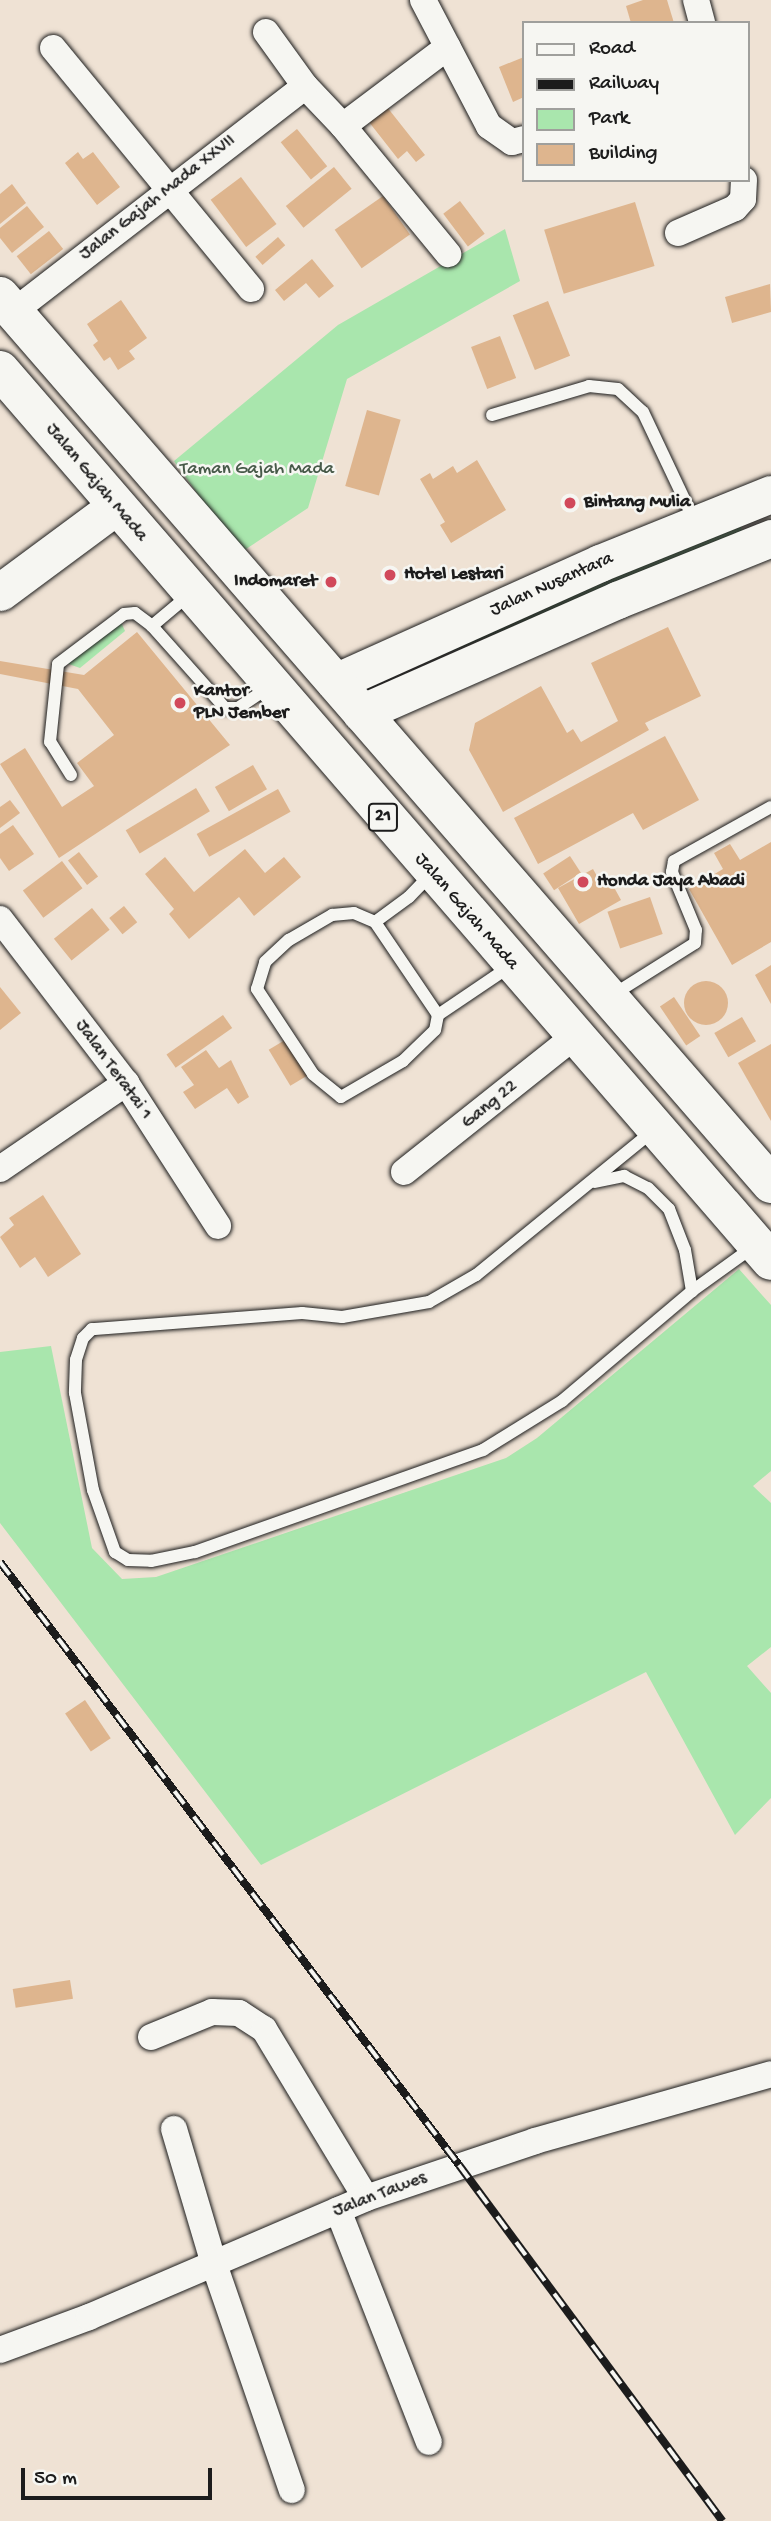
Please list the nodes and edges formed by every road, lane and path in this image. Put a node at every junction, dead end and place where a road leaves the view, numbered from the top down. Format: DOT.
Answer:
graph roads {
  1 [pos="423,0"];
  2 [pos="696,0"];
  3 [pos="701,21"];
  4 [pos="266,32"];
  5 [pos="448,47"];
  6 [pos="53,48"];
  7 [pos="305,86"];
  8 [pos="343,126"];
  9 [pos="522,140"];
  10 [pos="744,182"];
  11 [pos="168,188"];
  12 [pos="678,233"];
  13 [pos="448,254"];
  14 [pos="251,289"];
  15 [pos="7,304"];
  16 [pos="0,370"];
  17 [pos="492,415"];
  18 [pos="115,507"];
  19 [pos="696,524"];
  20 [pos="764,524"];
  21 [pos="0,592"];
  22 [pos="191,594"];
  23 [pos="152,626"];
  24 [pos="335,682"];
  25 [pos="271,686"];
  26 [pos="361,713"];
  27 [pos="71,775"];
  28 [pos="771,807"];
  29 [pos="432,873"];
  30 [pos="0,919"];
  31 [pos="375,922"];
  32 [pos="513,965"];
  33 [pos="608,998"];
  34 [pos="438,1015"];
  35 [pos="575,1037"];
  36 [pos="126,1083"];
  37 [pos="654,1130"];
  38 [pos="0,1169"];
  39 [pos="404,1172"];
  40 [pos="596,1182"];
  41 [pos="771,1184"];
  42 [pos="218,1226"];
  43 [pos="764,1253"];
  44 [pos="692,1291"];
  45 [pos="151,2037"];
  46 [pos="771,2074"];
  47 [pos="174,2129"];
  48 [pos="366,2198"];
  49 [pos="338,2210"];
  50 [pos="214,2264"];
  51 [pos="0,2350"];
  52 [pos="429,2442"];
  53 [pos="292,2490"];
  1 -- 5 [label="street"];
  2 -- 3 [label="street"];
  4 -- 7 [label="street"];
  5 -- 8 [label="street"];
  5 -- 9 [label="street"];
  6 -- 11 [label="street"];
  7 -- 8 [label="street"];
  7 -- 11 [label="street, Jalan Gajah Mada XXVII"];
  8 -- 13 [label="street"];
  10 -- 12 [label="street"];
  11 -- 14 [label="street"];
  11 -- 15 [label="street, Jalan Gajah Mada XXVII"];
  15 -- 24 [label="highway"];
  16 -- 18 [label="highway, Jalan Gajah Mada / 21"];
  17 -- 19 [label="lane"];
  18 -- 21 [label="street"];
  18 -- 22 [label="highway, Jalan Gajah Mada / 21"];
  19 -- 20 [label="street, Jalan Nusantara"];
  19 -- 24 [label="street, Jalan Nusantara"];
  20 -- 26 [label="street, Jalan Nusantara"];
  22 -- 23 [label="lane"];
  22 -- 25 [label="highway, Jalan Gajah Mada / 21"];
  23 -- 25 [label="lane"];
  23 -- 27 [label="lane"];
  24 -- 26 [label="highway"];
  25 -- 29 [label="highway, Jalan Gajah Mada / 21"];
  26 -- 33 [label="highway"];
  28 -- 33 [label="lane"];
  29 -- 31 [label="lane"];
  29 -- 32 [label="highway, Jalan Gajah Mada / 21"];
  30 -- 36 [label="street, Jalan Teratai 1"];
  31 -- 34 [label="lane"];
  31 -- 34 [label="lane"];
  32 -- 34 [label="lane"];
  32 -- 35 [label="highway, Jalan Gajah Mada / 21"];
  33 -- 41 [label="highway"];
  35 -- 37 [label="highway, Jalan Gajah Mada / 21"];
  35 -- 39 [label="street, Gang 22"];
  36 -- 38 [label="street"];
  36 -- 42 [label="street, Jalan Teratai 1"];
  37 -- 40 [label="lane"];
  37 -- 43 [label="highway, Jalan Gajah Mada / 21"];
  40 -- 44 [label="lane"];
  40 -- 44 [label="lane"];
  43 -- 44 [label="lane"];
  45 -- 48 [label="street"];
  46 -- 48 [label="street, Jalan Tawes"];
  47 -- 50 [label="street"];
  48 -- 49 [label="street, Jalan Tawes"];
  49 -- 50 [label="street, Jalan Tawes"];
  49 -- 52 [label="street"];
  50 -- 51 [label="street, Jalan Tawes"];
  50 -- 53 [label="street"];
}
